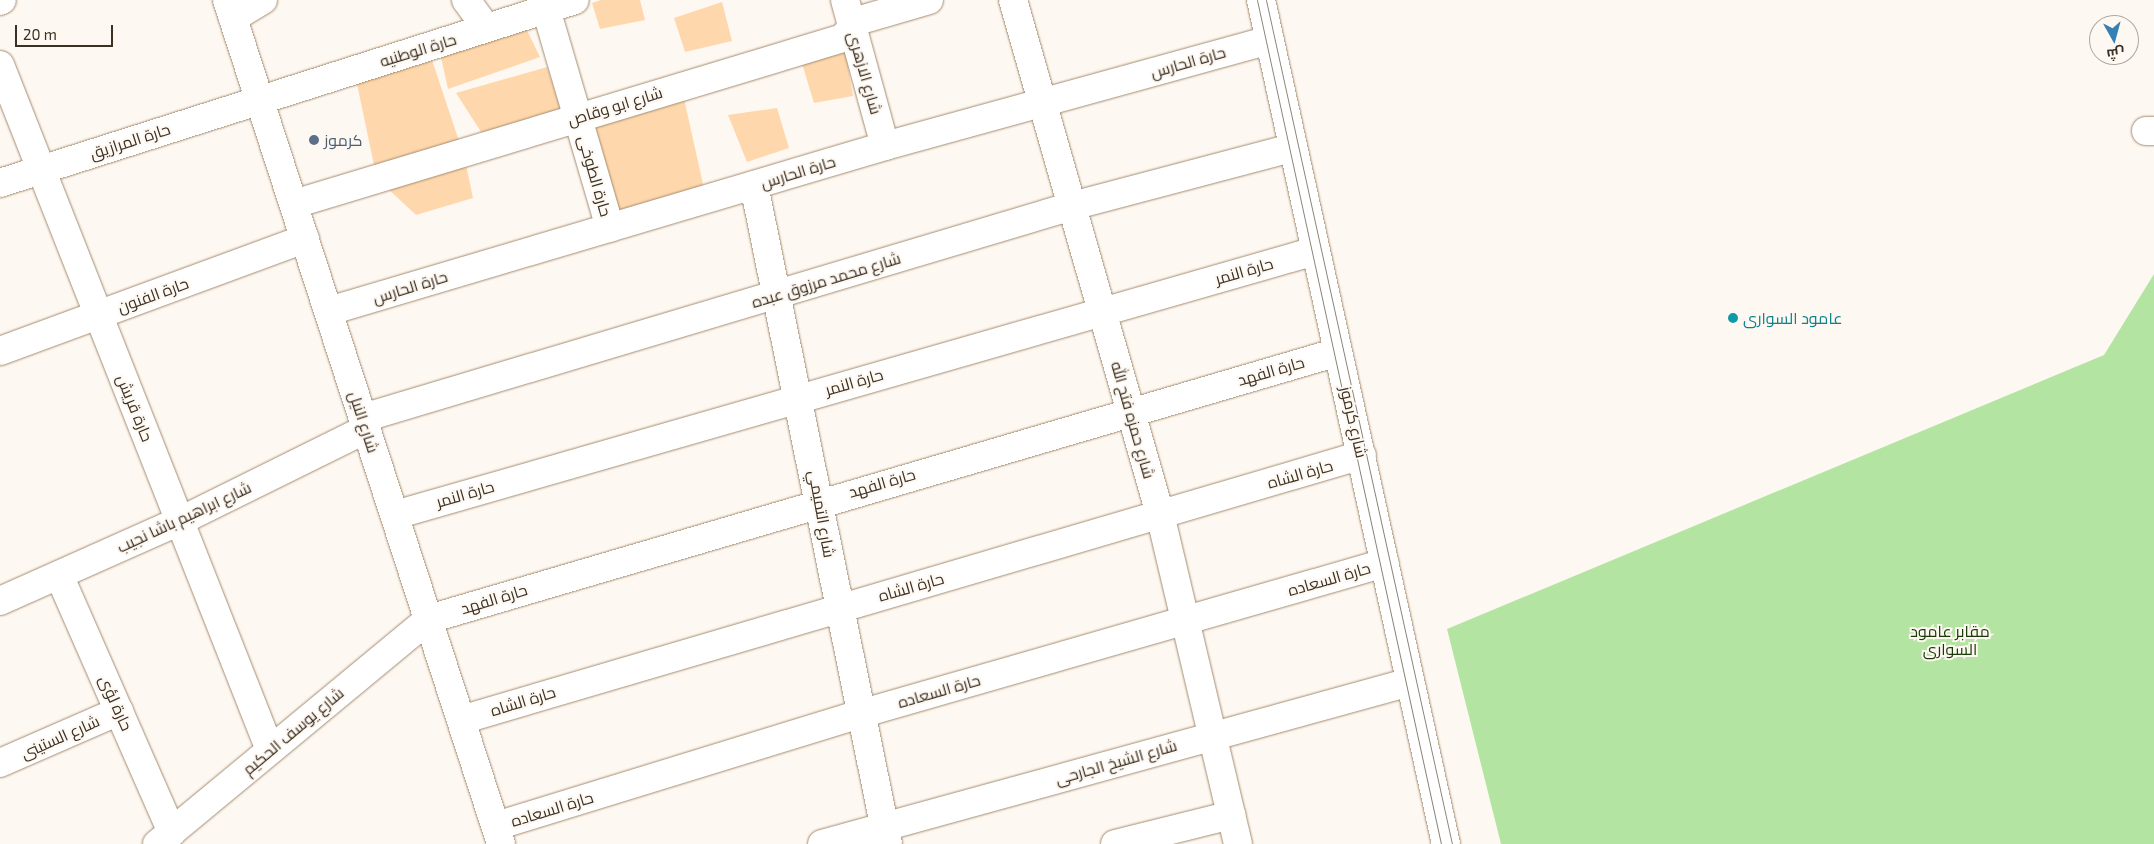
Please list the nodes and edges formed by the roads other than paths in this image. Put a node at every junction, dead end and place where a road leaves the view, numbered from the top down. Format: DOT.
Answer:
graph roads {
  1 [pos="263,0"];
  2 [pos="466,0"];
  3 [pos="575,0"];
  4 [pos="845,0"];
  5 [pos="929,0"];
  6 [pos="1013,0"];
  7 [pos="1261,0"];
  8 [pos="230,9"];
  9 [pos="546,9"];
  10 [pos="486,28"];
  11 [pos="852,28"];
  12 [pos="1269,40"];
  13 [pos="0,65"];
  14 [pos="260,99"];
  15 [pos="1042,103"];
  16 [pos="578,116"];
  17 [pos="885,146"];
  18 [pos="1292,148"];
  19 [pos="42,170"];
  20 [pos="0,183"];
  21 [pos="754,185"];
  22 [pos="294,204"];
  23 [pos="1072,206"];
  24 [pos="610,228"];
  25 [pos="305,239"];
  26 [pos="1315,251"];
  27 [pos="777,294"];
  28 [pos="1101,311"];
  29 [pos="329,312"];
  30 [pos="98,315"];
  31 [pos="0,351"];
  32 [pos="1338,352"];
  33 [pos="799,398"];
  34 [pos="1130,410"];
  35 [pos="365,423"];
  36 [pos="1362,455"];
  37 [pos="821,501"];
  38 [pos="1160,514"];
  39 [pos="394,515"];
  40 [pos="180,521"];
  41 [pos="1385,563"];
  42 [pos="59,575"];
  43 [pos="1,598"];
  44 [pos="838,608"];
  45 [pos="428,619"];
  46 [pos="1184,622"];
  47 [pos="1410,682"];
  48 [pos="119,711"];
  49 [pos="860,714"];
  50 [pos="461,720"];
  51 [pos="1212,736"];
  52 [pos="270,750"];
  53 [pos="0,763"];
  54 [pos="1231,815"];
  55 [pos="176,835"];
  56 [pos="498,835"];
  57 [pos="886,835"];
  58 [pos="822,844"];
  59 [pos="1115,844"];
  60 [pos="1238,844"];
  61 [pos="1446,844"];
  1 -- 8 [label="street"];
  2 -- 10 [label="street"];
  3 -- 9 [label="street, حارة الوطنيه"];
  4 -- 11 [label="street, شارع الازهرى"];
  5 -- 11 [label="street, شارع ابو وقاص"];
  6 -- 15 [label="street, شارع حمزه فتح الله"];
  7 -- 12 [label="street, شارع كرموز"];
  8 -- 14 [label="street, شارع النيل"];
  9 -- 10 [label="street, حارة الوطنيه"];
  9 -- 16 [label="street, حارة الطوخى"];
  10 -- 14 [label="street, حارة الوطنيه"];
  11 -- 16 [label="street, شارع ابو وقاص"];
  11 -- 17 [label="street, شارع الازهرى"];
  12 -- 15 [label="street, حارة الحارس"];
  12 -- 18 [label="street, شارع كرموز"];
  13 -- 19 [label="street, حارة قريش"];
  14 -- 19 [label="street, حارة المرازيق"];
  14 -- 22 [label="street, شارع النيل"];
  15 -- 17 [label="street, حارة الحارس"];
  15 -- 23 [label="street, شارع حمزه فتح الله"];
  16 -- 22 [label="street, شارع ابو وقاص"];
  16 -- 24 [label="street, حارة الطوخى"];
  17 -- 21 [label="street, حارة الحارس"];
  18 -- 23 [label="street, شارع محمد مرزوق عبده"];
  18 -- 26 [label="street, شارع كرموز"];
  19 -- 20 [label="street, حارة المرازيق"];
  19 -- 30 [label="street, حارة قريش"];
  21 -- 24 [label="street, حارة الحارس"];
  21 -- 27 [label="street, شارع التميمي"];
  22 -- 25 [label="street, شارع النيل"];
  23 -- 27 [label="street, شارع محمد مرزوق عبده"];
  23 -- 28 [label="street, شارع حمزه فتح الله"];
  24 -- 29 [label="street, حارة الحارس"];
  25 -- 29 [label="street, شارع النيل"];
  25 -- 30 [label="street, حارة الفنون"];
  26 -- 28 [label="street, حارة النمر"];
  26 -- 32 [label="street, شارع كرموز"];
  27 -- 33 [label="street, شارع التميمي"];
  27 -- 35 [label="street, شارع محمد مرزوق عبده"];
  28 -- 33 [label="street, حارة النمر"];
  28 -- 34 [label="street, شارع حمزه فتح الله"];
  29 -- 35 [label="street, شارع النيل"];
  30 -- 31 [label="street, حارة الفنون"];
  30 -- 40 [label="street, حارة قريش"];
  32 -- 34 [label="street, حارة الفهد"];
  32 -- 36 [label="street, شارع كرموز"];
  33 -- 37 [label="street, شارع التميمي"];
  33 -- 39 [label="street, حارة النمر"];
  34 -- 37 [label="street, حارة الفهد"];
  34 -- 38 [label="street, شارع حمزه فتح الله"];
  35 -- 39 [label="street, شارع النيل"];
  35 -- 40 [label="street, شارع ابراهيم باشا نجيب"];
  36 -- 38 [label="street, حارة الشاه"];
  36 -- 41 [label="street, شارع كرموز"];
  37 -- 44 [label="street, شارع التميمي"];
  37 -- 45 [label="street, حارة الفهد"];
  38 -- 44 [label="street, حارة الشاه"];
  38 -- 46 [label="street, شارع حمزه فتح الله"];
  39 -- 45 [label="street, شارع النيل"];
  40 -- 42 [label="street, شارع ابراهيم باشا نجيب"];
  40 -- 52 [label="street, حارة قريش"];
  41 -- 46 [label="street, حارة السعاده"];
  41 -- 47 [label="street, شارع كرموز"];
  42 -- 43 [label="street, شارع ابراهيم باشا نجيب"];
  42 -- 48 [label="street, حارة لؤى"];
  44 -- 49 [label="street, شارع التميمي"];
  44 -- 50 [label="street, حارة الشاه"];
  45 -- 50 [label="street, شارع النيل"];
  45 -- 52 [label="street, شارع يوسف الحكيم"];
  46 -- 49 [label="street, حارة السعاده"];
  46 -- 51 [label="street, شارع حمزه فتح الله"];
  47 -- 51 [label="street, شارع الشيخ الجارحى"];
  47 -- 61 [label="street, شارع كرموز"];
  48 -- 53 [label="street, شارع الستينى"];
  48 -- 55 [label="street, حارة لؤى"];
  49 -- 56 [label="street, حارة السعاده"];
  49 -- 57 [label="street, شارع التميمي"];
  50 -- 56 [label="street, شارع النيل"];
  51 -- 54 [label="street, شارع حمزه فتح الله"];
  51 -- 57 [label="street, شارع الشيخ الجارحى"];
  52 -- 55 [label="street, شارع يوسف الحكيم"];
  54 -- 59 [label="street"];
  54 -- 60 [label="street, شارع حمزه فتح الله"];
  57 -- 58 [label="street, شارع الشيخ الجارحى"];
}
